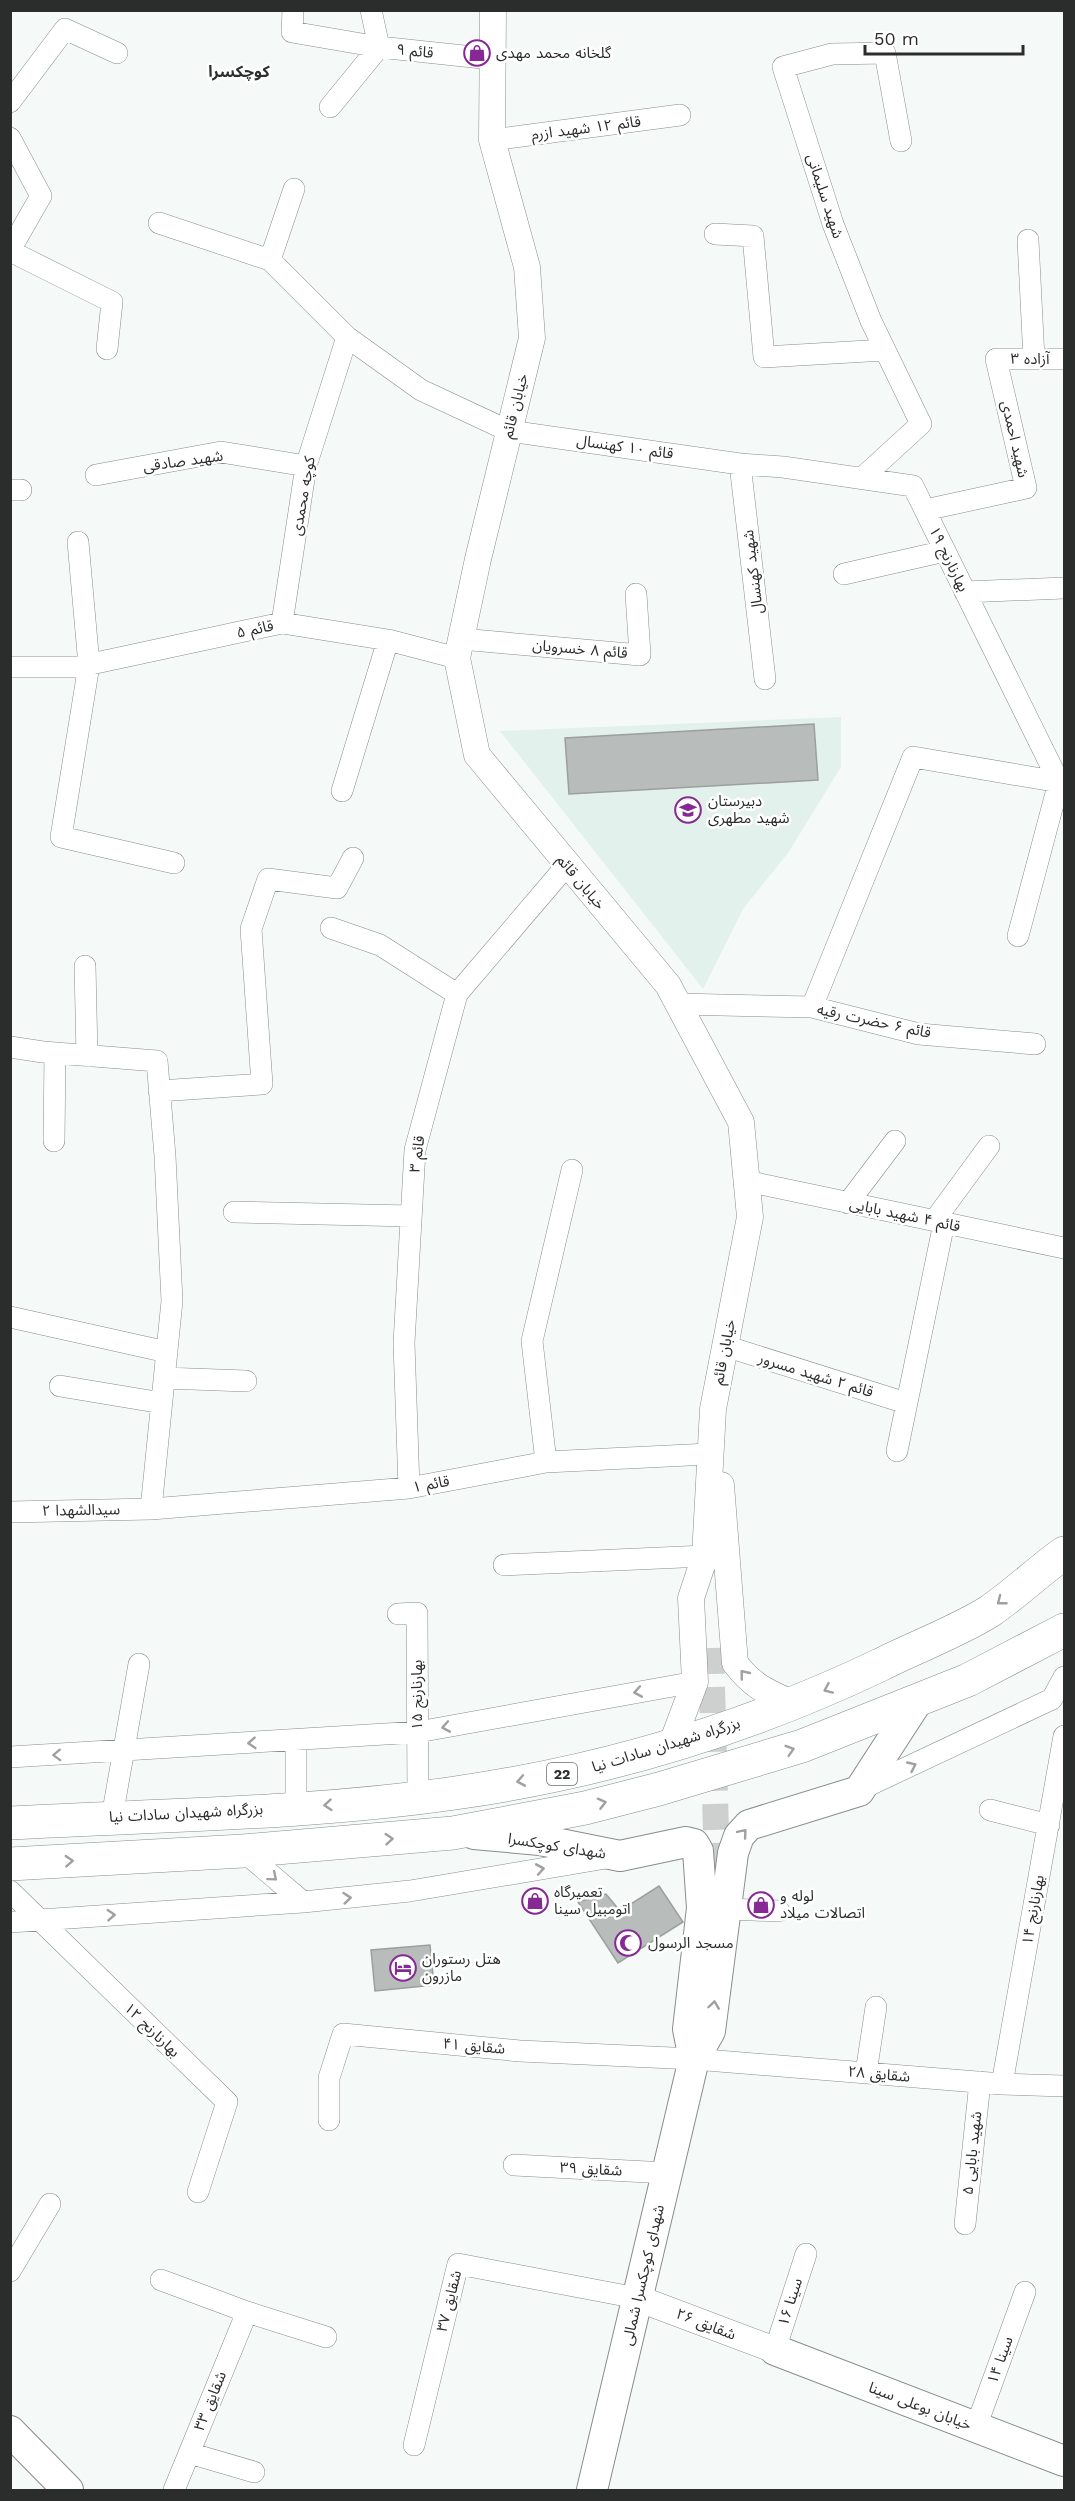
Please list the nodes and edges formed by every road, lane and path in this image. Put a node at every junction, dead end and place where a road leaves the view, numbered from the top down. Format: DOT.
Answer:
graph roads {
  1 [pos="293,10"];
  2 [pos="371,10"];
  3 [pos="494,10"];
  4 [pos="380,47"];
  5 [pos="117,53"];
  6 [pos="492,59"];
  7 [pos="10,102"];
  8 [pos="330,107"];
  9 [pos="681,115"];
  10 [pos="10,138"];
  11 [pos="492,140"];
  12 [pos="901,141"];
  13 [pos="294,189"];
  14 [pos="159,223"];
  15 [pos="715,234"];
  16 [pos="1028,240"];
  17 [pos="10,250"];
  18 [pos="270,260"];
  19 [pos="347,337"];
  20 [pos="107,349"];
  21 [pos="885,350"];
  22 [pos="996,359"];
  23 [pos="1034,359"];
  24 [pos="1065,359"];
  25 [pos="509,431"];
  26 [pos="741,464"];
  27 [pos="306,466"];
  28 [pos="96,475"];
  29 [pos="862,478"];
  30 [pos="926,510"];
  31 [pos="78,542"];
  32 [pos="945,551"];
  33 [pos="844,574"];
  34 [pos="1065,588"];
  35 [pos="965,592"];
  36 [pos="636,594"];
  37 [pos="282,623"];
  38 [pos="388,640"];
  39 [pos="459,648"];
  40 [pos="89,664"];
  41 [pos="10,667"];
  42 [pos="765,679"];
  43 [pos="1056,757"];
  44 [pos="1062,785"];
  45 [pos="342,791"];
  46 [pos="353,858"];
  47 [pos="174,863"];
  48 [pos="567,865"];
  49 [pos="331,928"];
  50 [pos="1018,936"];
  51 [pos="85,966"];
  52 [pos="457,994"];
  53 [pos="678,1004"];
  54 [pos="812,1007"];
  55 [pos="1035,1044"];
  56 [pos="10,1047"];
  57 [pos="55,1053"];
  58 [pos="87,1056"];
  59 [pos="159,1091"];
  60 [pos="54,1141"];
  61 [pos="895,1141"];
  62 [pos="989,1146"];
  63 [pos="572,1170"];
  64 [pos="746,1181"];
  65 [pos="848,1203"];
  66 [pos="234,1212"];
  67 [pos="411,1215"];
  68 [pos="939,1222"];
  69 [pos="1065,1248"];
  70 [pos="10,1317"];
  71 [pos="725,1346"];
  72 [pos="166,1352"];
  73 [pos="164,1377"];
  74 [pos="246,1381"];
  75 [pos="60,1386"];
  76 [pos="162,1403"];
  77 [pos="906,1403"];
  78 [pos="897,1451"];
  79 [pos="709,1454"];
  80 [pos="546,1462"];
  81 [pos="409,1488"];
  82 [pos="151,1509"];
  83 [pos="10,1512"];
  84 [pos="705,1556"];
  85 [pos="1056,1561"];
  86 [pos="504,1565"];
  87 [pos="398,1614"];
  88 [pos="1062,1634"];
  89 [pos="711,1648"];
  90 [pos="139,1664"];
  91 [pos="1065,1677"];
  92 [pos="695,1682"];
  93 [pos="918,1700"];
  94 [pos="794,1704"];
  95 [pos="418,1732"];
  96 [pos="1065,1736"];
  97 [pos="296,1740"];
  98 [pos="671,1746"];
  99 [pos="124,1752"];
  100 [pos="10,1757"];
  101 [pos="859,1791"];
  102 [pos="418,1797"];
  103 [pos="296,1807"];
  104 [pos="990,1810"];
  105 [pos="1055,1817"];
  106 [pos="112,1818"];
  107 [pos="10,1823"];
  108 [pos="453,1833"];
  109 [pos="243,1851"];
  110 [pos="620,1856"];
  111 [pos="10,1864"];
  112 [pos="10,1891"];
  113 [pos="303,1902"];
  114 [pos="715,1908"];
  115 [pos="779,1911"];
  116 [pos="39,1919"];
  117 [pos="10,1922"];
  118 [pos="876,2007"];
  119 [pos="694,2059"];
  120 [pos="866,2073"];
  121 [pos="980,2082"];
  122 [pos="1002,2084"];
  123 [pos="1065,2086"];
  124 [pos="329,2120"];
  125 [pos="514,2165"];
  126 [pos="667,2173"];
  127 [pos="198,2192"];
  128 [pos="50,2204"];
  129 [pos="965,2224"];
  130 [pos="806,2254"];
  131 [pos="10,2271"];
  132 [pos="161,2280"];
  133 [pos="1025,2292"];
  134 [pos="637,2298"];
  135 [pos="247,2312"];
  136 [pos="326,2337"];
  137 [pos="775,2350"];
  138 [pos="976,2427"];
  139 [pos="10,2431"];
  140 [pos="414,2445"];
  141 [pos="189,2453"];
  142 [pos="1065,2461"];
  143 [pos="254,2472"];
  144 [pos="68,2490"];
  145 [pos="174,2490"];
  146 [pos="592,2490"];
  1 -- 4 [label="street"];
  2 -- 4 [label="street"];
  3 -- 6 [label="street, خیابان قائم"];
  4 -- 6 [label="street, قائم ۹"];
  4 -- 8 [label="street, قائم ۹"];
  5 -- 7 [label="street"];
  6 -- 11 [label="street, خیابان قائم"];
  9 -- 11 [label="street, قائم ۱۲ شهید ازرم"];
  10 -- 17 [label="street"];
  11 -- 25 [label="street, خیابان قائم"];
  12 -- 21 [label="street, شهید سلیمانی"];
  13 -- 18 [label="street"];
  14 -- 18 [label="street"];
  15 -- 21 [label="street"];
  16 -- 23 [label="street"];
  17 -- 20 [label="street"];
  18 -- 19 [label="street, قائم ۱۰ کهنسال"];
  19 -- 25 [label="street, قائم ۱۰ کهنسال"];
  19 -- 27 [label="street, کوچه محمدی"];
  21 -- 29 [label="street, شهید سلیمانی"];
  22 -- 23 [label="street, آزاده ۳"];
  22 -- 30 [label="street, شهید احمدی"];
  23 -- 24 [label="street, آزاده ۳"];
  25 -- 26 [label="street, قائم ۱۰ کهنسال"];
  25 -- 39 [label="street, خیابان قائم"];
  26 -- 29 [label="street, بهارنارنج ۱۹"];
  26 -- 42 [label="street, شهید کهنسال"];
  27 -- 28 [label="street, شهید صادقی"];
  27 -- 37 [label="street, کوچه محمدی"];
  29 -- 30 [label="street, بهارنارنج ۱۹"];
  30 -- 32 [label="street, بهارنارنج ۱۹"];
  31 -- 40 [label="street"];
  32 -- 33 [label="street"];
  32 -- 35 [label="street, بهارنارنج ۱۹"];
  34 -- 35 [label="street"];
  35 -- 43 [label="street, بهارنارنج ۱۹"];
  36 -- 39 [label="street, قائم ۸ خسرویان"];
  37 -- 38 [label="street, قائم ۵"];
  37 -- 40 [label="street, قائم ۵"];
  38 -- 39 [label="street, قائم ۵"];
  38 -- 45 [label="street"];
  39 -- 48 [label="street, خیابان قائم"];
  40 -- 41 [label="street, قائم ۵"];
  40 -- 47 [label="street"];
  43 -- 44 [label="street, بهارنارنج ۱۹"];
  44 -- 50 [label="street"];
  44 -- 54 [label="street"];
  46 -- 59 [label="street"];
  48 -- 52 [label="street, قائم ۳"];
  48 -- 53 [label="street, خیابان قائم"];
  49 -- 52 [label="street"];
  51 -- 58 [label="street"];
  52 -- 67 [label="street, قائم ۳"];
  53 -- 54 [label="street, قائم ۶ حضرت رقیه"];
  53 -- 64 [label="street, خیابان قائم"];
  54 -- 55 [label="street, قائم ۶ حضرت رقیه"];
  56 -- 57 [label="street"];
  57 -- 58 [label="street"];
  57 -- 60 [label="street"];
  58 -- 59 [label="street"];
  59 -- 72 [label="street"];
  61 -- 65 [label="street"];
  62 -- 68 [label="street"];
  63 -- 80 [label="street"];
  64 -- 65 [label="street, قائم ۴ شهید بابایی"];
  64 -- 71 [label="street, خیابان قائم"];
  65 -- 68 [label="street, قائم ۴ شهید بابایی"];
  66 -- 67 [label="street"];
  67 -- 81 [label="street, قائم ۳"];
  68 -- 69 [label="street, قائم ۴ شهید بابایی"];
  68 -- 77 [label="street"];
  70 -- 72 [label="street"];
  71 -- 77 [label="street, قائم ۲ شهید مسرور"];
  71 -- 79 [label="street, خیابان قائم"];
  72 -- 73 [label="street"];
  73 -- 74 [label="street"];
  73 -- 76 [label="street"];
  75 -- 76 [label="street"];
  76 -- 82 [label="street"];
  77 -- 78 [label="street"];
  79 -- 80 [label="street, قائم ۱"];
  79 -- 84 [label="street, خیابان قائم"];
  94 -- 79 [label="street, one-way"];
  80 -- 81 [label="street, قائم ۱"];
  81 -- 82 [label="street, قائم ۱"];
  82 -- 83 [label="street, سیدالشهدا ۲"];
  84 -- 86 [label="street"];
  84 -- 89 [label="street"];
  84 -- 92 [label="street, خیابان قائم"];
  85 -- 94 [label="highway, بزرگراه شهیدان سادات نیا / 22, one-way"];
  87 -- 95 [label="street, بهارنارنج ۱۵"];
  88 -- 93 [label="highway"];
  90 -- 99 [label="street"];
  101 -- 91 [label="street, one-way"];
  92 -- 95 [label="street, one-way"];
  92 -- 98 [label="street, خیابان قائم"];
  93 -- 101 [label="main road"];
  108 -- 93 [label="highway, one-way"];
  94 -- 98 [label="highway, بزرگراه شهیدان سادات نیا / 22"];
  95 -- 97 [label="street"];
  95 -- 102 [label="street, بهارنارنج ۱۵"];
  96 -- 105 [label="street, بهارنارنج ۱۴"];
  97 -- 99 [label="street, one-way"];
  97 -- 103 [label="street"];
  98 -- 102 [label="highway, بزرگراه شهیدان سادات نیا / 22, one-way"];
  99 -- 100 [label="street, one-way"];
  99 -- 106 [label="street"];
  114 -- 101 [label="main road, شهدای کوچکسرا, one-way"];
  102 -- 103 [label="highway, بزرگراه شهیدان سادات نیا / 22, one-way"];
  103 -- 106 [label="highway, بزرگراه شهیدان سادات نیا / 22"];
  104 -- 105 [label="street"];
  105 -- 122 [label="street, بهارنارنج ۱۴"];
  106 -- 107 [label="highway, بزرگراه شهیدان سادات نیا / 22"];
  109 -- 108 [label="highway, one-way"];
  108 -- 110 [label="main road, شهدای کوچکسرا"];
  111 -- 109 [label="highway, one-way"];
  109 -- 113 [label="street, one-way"];
  113 -- 110 [label="street, one-way"];
  110 -- 114 [label="main road, شهدای کوچکسرا"];
  112 -- 116 [label="street, بهارنارنج ۱۲"];
  116 -- 113 [label="street, one-way"];
  114 -- 115 [label="street"];
  114 -- 119 [label="main road, شهدای کوچکسرا"];
  116 -- 117 [label="street"];
  116 -- 127 [label="street, بهارنارنج ۱۲"];
  118 -- 120 [label="street"];
  119 -- 120 [label="street, شقایق ۲۸"];
  119 -- 124 [label="street, شقایق ۴۱"];
  119 -- 126 [label="main road, شهدای کوچکسرا شمالی"];
  120 -- 121 [label="street, شقایق ۲۸"];
  121 -- 122 [label="street, شقایق ۲۸"];
  121 -- 129 [label="street, شهید بابایی ۵"];
  122 -- 123 [label="street, شقایق ۲۸"];
  125 -- 126 [label="street, شقایق ۳۹"];
  126 -- 134 [label="main road, شهدای کوچکسرا شمالی"];
  128 -- 131 [label="street"];
  130 -- 137 [label="street, سینا ۱۶"];
  132 -- 135 [label="street"];
  133 -- 138 [label="street, سینا ۱۴"];
  134 -- 137 [label="street, شقایق ۲۶"];
  134 -- 140 [label="street, شقایق ۳۷"];
  134 -- 146 [label="main road, شهدای کوچکسرا شمالی"];
  135 -- 136 [label="street"];
  135 -- 141 [label="street, شقایق ۳۳"];
  137 -- 138 [label="main road, خیابان بوعلی سینا"];
  138 -- 142 [label="main road, خیابان بوعلی سینا"];
  139 -- 144 [label="main road"];
  141 -- 143 [label="street"];
  141 -- 145 [label="street, شقایق ۳۳"];
}
